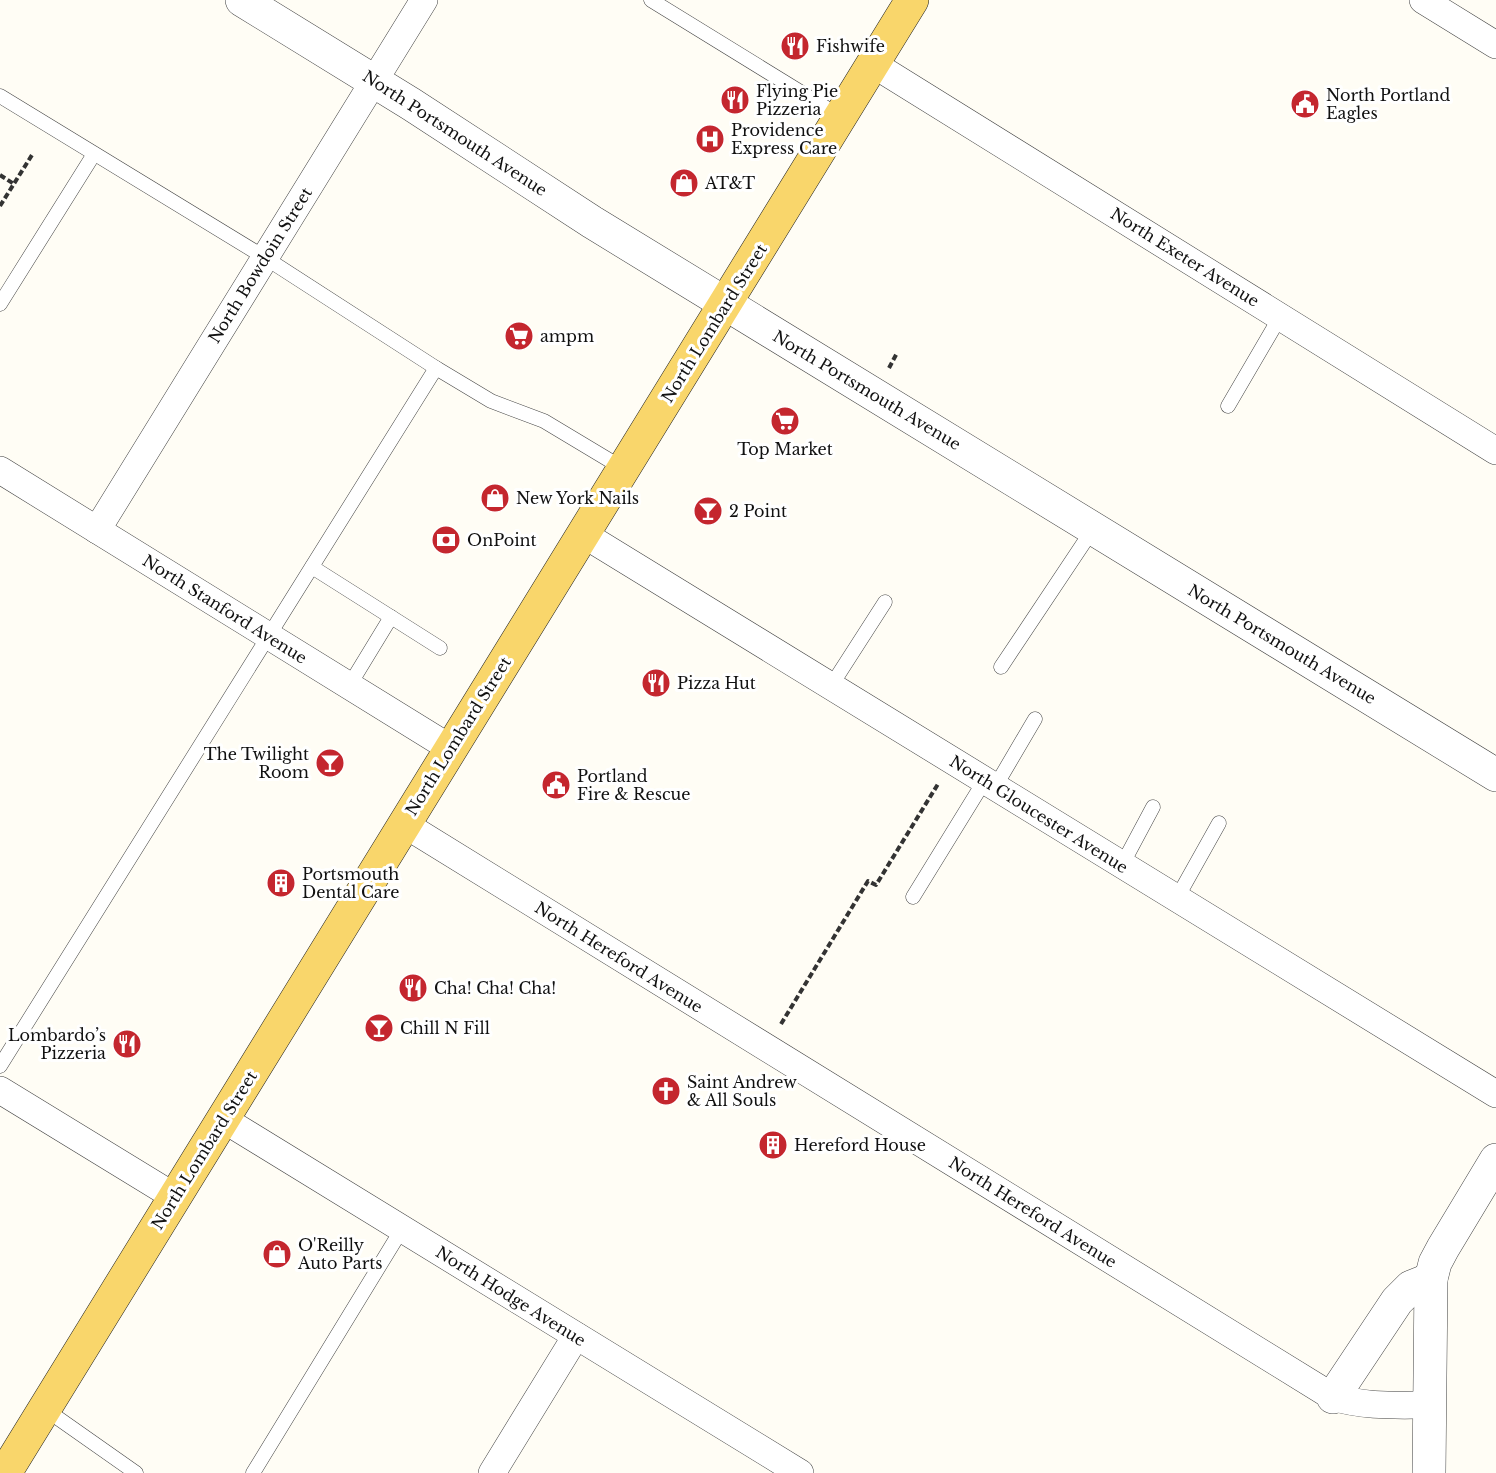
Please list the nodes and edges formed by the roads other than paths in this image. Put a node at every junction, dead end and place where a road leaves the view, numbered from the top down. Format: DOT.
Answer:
graph roads {
  1 [pos="242,0"];
  2 [pos="424,0"];
  3 [pos="912,0"];
  4 [pos="1423,0"];
  5 [pos="657,2"];
  6 [pos="1496,45"];
  7 [pos="873,64"];
  8 [pos="374,81"];
  9 [pos="0,96"];
  10 [pos="841,117"];
  11 [pos="94,154"];
  12 [pos="264,257"];
  13 [pos="726,303"];
  14 [pos="0,304"];
  15 [pos="1280,317"];
  16 [pos="436,368"];
  17 [pos="1228,406"];
  18 [pos="1496,451"];
  19 [pos="624,469"];
  20 [pos="0,470"];
  21 [pos="1093,529"];
  22 [pos="97,530"];
  23 [pos="583,534"];
  24 [pos="312,567"];
  25 [pos="885,602"];
  26 [pos="391,617"];
  27 [pos="269,636"];
  28 [pos="440,648"];
  29 [pos="1001,667"];
  30 [pos="349,686"];
  31 [pos="831,686"];
  32 [pos="1035,719"];
  33 [pos="450,748"];
  34 [pos="1496,775"];
  35 [pos="990,784"];
  36 [pos="1153,807"];
  37 [pos="1219,823"];
  38 [pos="404,824"];
  39 [pos="1122,865"];
  40 [pos="914,897"];
  41 [pos="1177,898"];
  42 [pos="0,1066"];
  43 [pos="0,1090"];
  44 [pos="1496,1094"];
  45 [pos="223,1119"];
  46 [pos="1496,1160"];
  47 [pos="175,1197"];
  48 [pos="402,1229"];
  49 [pos="1431,1279"];
  50 [pos="576,1336"];
  51 [pos="1333,1397"];
  52 [pos="1429,1405"];
  53 [pos="45,1409"];
  54 [pos="5,1473"];
  55 [pos="136,1473"];
  56 [pos="254,1473"];
  57 [pos="492,1473"];
  58 [pos="800,1473"];
  59 [pos="1429,1473"];
  1 -- 8 [label="street, North Portsmouth Avenue"];
  2 -- 8 [label="street, North Bowdoin Street"];
  3 -- 7 [label="main road, North Lombard Street"];
  4 -- 6 [label="street"];
  5 -- 10 [label="lane"];
  7 -- 10 [label="main road, North Lombard Street"];
  7 -- 15 [label="street, North Exeter Avenue"];
  8 -- 12 [label="street, North Bowdoin Street"];
  8 -- 13 [label="street, North Portsmouth Avenue"];
  9 -- 11 [label="lane"];
  10 -- 13 [label="main road, North Lombard Street"];
  11 -- 12 [label="lane"];
  11 -- 14 [label="lane"];
  12 -- 16 [label="lane"];
  12 -- 22 [label="street, North Bowdoin Street"];
  13 -- 19 [label="main road, North Lombard Street"];
  13 -- 21 [label="street, North Portsmouth Avenue"];
  15 -- 17 [label="lane"];
  15 -- 18 [label="street, North Exeter Avenue"];
  16 -- 19 [label="lane"];
  16 -- 24 [label="lane"];
  19 -- 23 [label="main road, North Lombard Street"];
  20 -- 22 [label="street, North Stanford Avenue"];
  21 -- 29 [label="lane"];
  21 -- 34 [label="street, North Portsmouth Avenue"];
  22 -- 27 [label="street, North Stanford Avenue"];
  23 -- 31 [label="street, North Gloucester Avenue"];
  23 -- 33 [label="main road, North Lombard Street"];
  24 -- 26 [label="lane"];
  24 -- 27 [label="lane"];
  25 -- 31 [label="lane"];
  26 -- 28 [label="lane"];
  26 -- 30 [label="lane"];
  27 -- 30 [label="street, North Stanford Avenue"];
  27 -- 42 [label="lane"];
  30 -- 33 [label="street, North Stanford Avenue"];
  31 -- 35 [label="street, North Gloucester Avenue"];
  32 -- 35 [label="lane"];
  33 -- 38 [label="main road, North Lombard Street"];
  35 -- 39 [label="street, North Gloucester Avenue"];
  35 -- 40 [label="lane"];
  36 -- 39 [label="lane"];
  37 -- 41 [label="lane"];
  38 -- 45 [label="main road, North Lombard Street"];
  38 -- 51 [label="street, North Hereford Avenue"];
  39 -- 41 [label="street, North Gloucester Avenue"];
  41 -- 44 [label="street, North Gloucester Avenue"];
  43 -- 47 [label="street"];
  45 -- 47 [label="main road, North Lombard Street"];
  45 -- 48 [label="street, North Hodge Avenue"];
  46 -- 49 [label="street"];
  47 -- 53 [label="main road, North Lombard Street"];
  48 -- 50 [label="street, North Hodge Avenue"];
  48 -- 56 [label="lane"];
  49 -- 51 [label="street"];
  49 -- 52 [label="street"];
  50 -- 57 [label="street"];
  50 -- 58 [label="street, North Hodge Avenue"];
  51 -- 52 [label="street, North Hereford Avenue"];
  52 -- 59 [label="street"];
  53 -- 54 [label="main road, North Lombard Street"];
  53 -- 55 [label="lane"];
}
